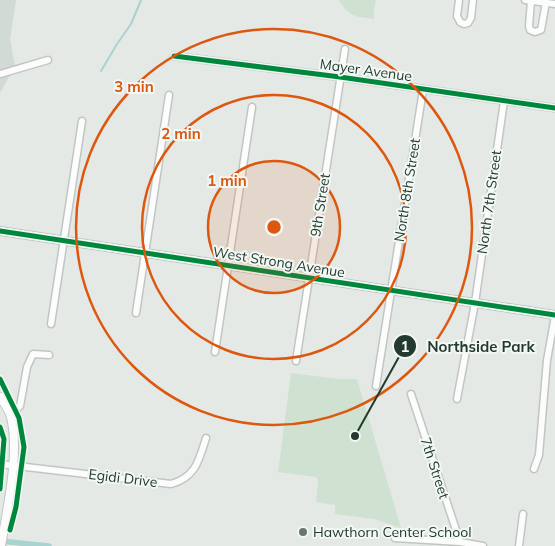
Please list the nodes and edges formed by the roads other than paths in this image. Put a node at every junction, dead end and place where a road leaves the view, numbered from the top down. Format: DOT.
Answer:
graph roads {
  1 [pos="459,0"];
  2 [pos="473,0"];
  3 [pos="525,0"];
  4 [pos="531,1"];
  5 [pos="546,2"];
  6 [pos="555,4"];
  7 [pos="345,49"];
  8 [pos="174,56"];
  9 [pos="48,60"];
  10 [pos="0,74"];
  11 [pos="340,77"];
  12 [pos="423,90"];
  13 [pos="169,95"];
  14 [pos="504,101"];
  15 [pos="252,107"];
  16 [pos="555,108"];
  17 [pos="82,121"];
  18 [pos="0,231"];
  19 [pos="64,240"];
  20 [pos="145,253"];
  21 [pos="228,265"];
  22 [pos="309,278"];
  23 [pos="391,291"];
  24 [pos="475,303"];
  25 [pos="136,313"];
  26 [pos="555,316"];
  27 [pos="51,324"];
  28 [pos="215,352"];
  29 [pos="49,355"];
  30 [pos="296,361"];
  31 [pos="376,386"];
  32 [pos="411,394"];
  33 [pos="0,396"];
  34 [pos="458,399"];
  35 [pos="10,415"];
  36 [pos="206,438"];
  37 [pos="0,464"];
  38 [pos="13,464"];
  39 [pos="534,470"];
  40 [pos="523,514"];
  41 [pos="395,538"];
  42 [pos="460,542"];
  43 [pos="1,546"];
  44 [pos="483,546"];
  45 [pos="519,546"];
  1 -- 2 [label="street"];
  3 -- 4 [label="street"];
  4 -- 5 [label="street"];
  4 -- 5 [label="street"];
  5 -- 6 [label="street"];
  7 -- 11 [label="street, 9th Street"];
  8 -- 11 [label="street, Mayer Avenue"];
  9 -- 10 [label="street"];
  11 -- 12 [label="street, Mayer Avenue"];
  11 -- 22 [label="street, 9th Street"];
  12 -- 14 [label="street, Mayer Avenue"];
  12 -- 23 [label="street, North 8th Street"];
  13 -- 20 [label="street"];
  14 -- 16 [label="street, Mayer Avenue"];
  14 -- 24 [label="street, North 7th Street"];
  15 -- 21 [label="street"];
  17 -- 19 [label="street"];
  18 -- 19 [label="street, West Strong Avenue"];
  19 -- 20 [label="street, West Strong Avenue"];
  19 -- 27 [label="street"];
  20 -- 21 [label="street, West Strong Avenue"];
  20 -- 25 [label="street"];
  21 -- 22 [label="street, West Strong Avenue"];
  21 -- 28 [label="street"];
  22 -- 23 [label="street, West Strong Avenue"];
  22 -- 30 [label="street, 9th Street"];
  23 -- 24 [label="street, West Strong Avenue"];
  23 -- 31 [label="street, North 8th Street"];
  24 -- 26 [label="street, West Strong Avenue"];
  24 -- 34 [label="street"];
  26 -- 39 [label="street"];
  29 -- 35 [label="street"];
  32 -- 42 [label="street, 7th Street"];
  33 -- 35 [label="street"];
  35 -- 38 [label="street"];
  36 -- 38 [label="street, Egidi Drive"];
  37 -- 38 [label="street, Egidi Drive"];
  38 -- 43 [label="street"];
  40 -- 45 [label="street"];
  41 -- 42 [label="street"];
  42 -- 44 [label="street"];
}
